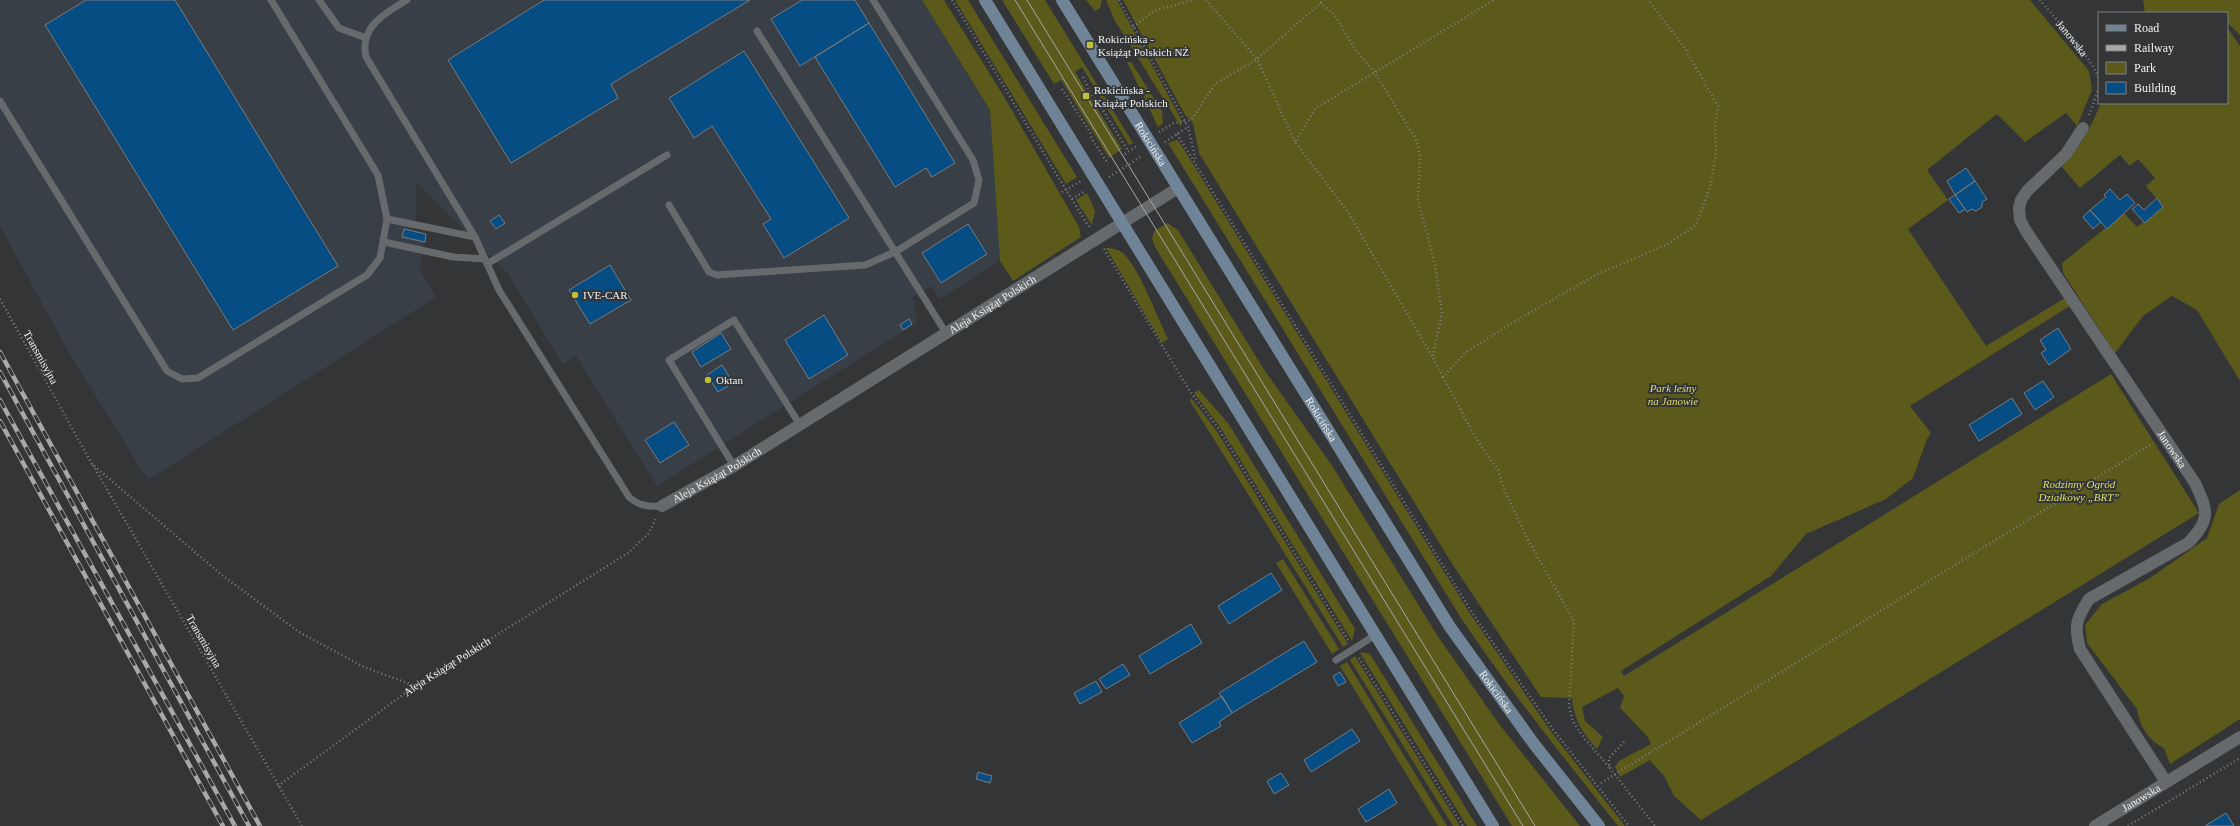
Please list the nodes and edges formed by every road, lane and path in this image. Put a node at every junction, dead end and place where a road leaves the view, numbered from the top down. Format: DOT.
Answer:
graph roads {
  1 [pos="271,0"];
  2 [pos="319,0"];
  3 [pos="407,0"];
  4 [pos="873,0"];
  5 [pos="952,0"];
  6 [pos="985,0"];
  7 [pos="1062,0"];
  8 [pos="1119,0"];
  9 [pos="1193,0"];
  10 [pos="1206,0"];
  11 [pos="1324,0"];
  12 [pos="1494,0"];
  13 [pos="1648,0"];
  14 [pos="2040,0"];
  15 [pos="1320,3"];
  16 [pos="1133,26"];
  17 [pos="757,31"];
  18 [pos="366,38"];
  19 [pos="1256,59"];
  20 [pos="1375,73"];
  21 [pos="2098,75"];
  22 [pos="1083,77"];
  23 [pos="1062,89"];
  24 [pos="2098,90"];
  25 [pos="0,100"];
  26 [pos="1185,122"];
  27 [pos="1188,127"];
  28 [pos="2083,128"];
  29 [pos="1159,132"];
  30 [pos="1178,134"];
  31 [pos="1165,142"];
  32 [pos="1295,142"];
  33 [pos="1137,146"];
  34 [pos="1128,151"];
  35 [pos="1125,154"];
  36 [pos="667,155"];
  37 [pos="1143,155"];
  38 [pos="1112,162"];
  39 [pos="1196,163"];
  40 [pos="1108,164"];
  41 [pos="1103,167"];
  42 [pos="1110,176"];
  43 [pos="1081,180"];
  44 [pos="1178,188"];
  45 [pos="1066,190"];
  46 [pos="1087,190"];
  47 [pos="1062,192"];
  48 [pos="1072,199"];
  49 [pos="669,205"];
  50 [pos="387,219"];
  51 [pos="1122,223"];
  52 [pos="1091,229"];
  53 [pos="475,237"];
  54 [pos="384,242"];
  55 [pos="1102,247"];
  56 [pos="895,252"];
  57 [pos="486,261"];
  58 [pos="0,299"];
  59 [pos="946,333"];
  60 [pos="1432,356"];
  61 [pos="1442,377"];
  62 [pos="800,425"];
  63 [pos="2154,442"];
  64 [pos="92,464"];
  65 [pos="734,466"];
  66 [pos="662,506"];
  67 [pos="1377,634"];
  68 [pos="1354,649"];
  69 [pos="1336,660"];
  70 [pos="415,686"];
  71 [pos="2240,737"];
  72 [pos="1624,742"];
  73 [pos="2240,758"];
  74 [pos="1609,767"];
  75 [pos="1613,774"];
  76 [pos="2166,782"];
  77 [pos="1601,783"];
  78 [pos="278,786"];
  79 [pos="302,826"];
  80 [pos="1463,826"];
  81 [pos="1493,826"];
  82 [pos="1599,826"];
  83 [pos="1629,826"];
  84 [pos="1655,826"];
  85 [pos="2095,826"];
  86 [pos="2128,826"];
  1 -- 50 [label="lane"];
  2 -- 18 [label="lane"];
  3 -- 18 [label="lane"];
  4 -- 56 [label="lane"];
  5 -- 45 [label="path"];
  6 -- 51 [label="main road"];
  7 -- 44 [label="main road, Rokicińska"];
  8 -- 16 [label="path"];
  9 -- 16 [label="path"];
  10 -- 19 [label="path"];
  11 -- 15 [label="path"];
  12 -- 20 [label="path"];
  13 -- 61 [label="path"];
  14 -- 21 [label="path, Janowska"];
  15 -- 19 [label="path"];
  15 -- 20 [label="path"];
  16 -- 26 [label="path"];
  17 -- 56 [label="lane"];
  18 -- 53 [label="lane"];
  19 -- 26 [label="path"];
  19 -- 32 [label="path"];
  20 -- 32 [label="path"];
  20 -- 60 [label="path"];
  22 -- 34 [label="path"];
  23 -- 40 [label="path"];
  24 -- 28 [label="path"];
  25 -- 54 [label="lane"];
  26 -- 27 [label="path"];
  26 -- 29 [label="path"];
  27 -- 30 [label="path"];
  27 -- 39 [label="path"];
  28 -- 76 [label="street, Janowska"];
  30 -- 31 [label="path"];
  30 -- 39 [label="path"];
  32 -- 60 [label="path"];
  33 -- 34 [label="path"];
  34 -- 35 [label="path"];
  36 -- 57 [label="lane"];
  37 -- 42 [label="path"];
  38 -- 40 [label="path"];
  39 -- 83 [label="path"];
  40 -- 41 [label="path"];
  43 -- 45 [label="path"];
  44 -- 51 [label="street, Aleja Książąt Polskich"];
  44 -- 82 [label="main road, Rokicińska"];
  45 -- 47 [label="path"];
  45 -- 48 [label="path"];
  46 -- 48 [label="path"];
  48 -- 52 [label="path"];
  49 -- 56 [label="lane"];
  50 -- 53 [label="lane"];
  50 -- 54 [label="lane"];
  51 -- 59 [label="street, Aleja Książąt Polskich"];
  51 -- 67 [label="main road"];
  53 -- 57 [label="lane"];
  54 -- 57 [label="lane"];
  55 -- 68 [label="path"];
  56 -- 59 [label="lane"];
  57 -- 66 [label="lane"];
  58 -- 64 [label="path, Transmisyjna"];
  59 -- 62 [label="street, Aleja Książąt Polskich"];
  60 -- 61 [label="path"];
  61 -- 74 [label="path"];
  62 -- 65 [label="street, Aleja Książąt Polskich"];
  62 -- 65 [label="lane"];
  63 -- 75 [label="path"];
  64 -- 70 [label="path, Transmisyjna"];
  64 -- 78 [label="path, Transmisyjna"];
  65 -- 66 [label="street, Aleja Książąt Polskich"];
  66 -- 70 [label="path, Aleja Książąt Polskich"];
  67 -- 68 [label="lane"];
  67 -- 81 [label="main road"];
  68 -- 69 [label="lane"];
  68 -- 80 [label="path"];
  70 -- 78 [label="path, Aleja Książąt Polskich"];
  71 -- 76 [label="street, Janowska"];
  72 -- 74 [label="path"];
  73 -- 86 [label="path"];
  74 -- 75 [label="path"];
  75 -- 77 [label="path"];
  75 -- 84 [label="path"];
  76 -- 85 [label="street, Janowska"];
  78 -- 79 [label="path, Transmisyjna"];
}
